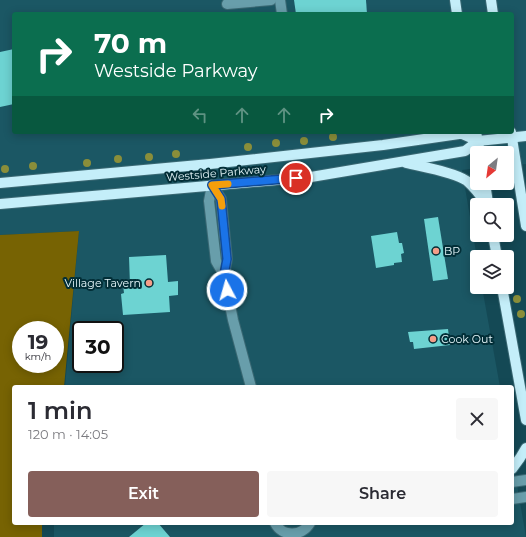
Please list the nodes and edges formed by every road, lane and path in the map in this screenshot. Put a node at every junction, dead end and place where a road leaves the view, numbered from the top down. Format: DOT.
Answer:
graph roads {
  1 [pos="271,0"];
  2 [pos="280,0"];
  3 [pos="455,0"];
  4 [pos="491,0"];
  5 [pos="228,4"];
  6 [pos="282,12"];
  7 [pos="457,12"];
  8 [pos="493,12"];
  9 [pos="441,135"];
  10 [pos="511,135"];
  11 [pos="526,136"];
  12 [pos="477,137"];
  13 [pos="400,162"];
  14 [pos="0,183"];
  15 [pos="212,185"];
  16 [pos="483,198"];
  17 [pos="0,204"];
  18 [pos="526,226"];
  19 [pos="503,294"];
  20 [pos="250,385"];
  21 [pos="526,420"];
  22 [pos="526,448"];
  23 [pos="514,466"];
  24 [pos="526,480"];
  25 [pos="514,482"];
  26 [pos="526,497"];
  27 [pos="514,499"];
  28 [pos="309,525"];
  29 [pos="277,530"];
  30 [pos="297,536"];
  1 -- 5 [label="street"];
  2 -- 6 [label="street"];
  3 -- 7 [label="main road"];
  4 -- 8 [label="main road"];
  9 -- 12 [label="main road, Westside Parkway"];
  9 -- 14 [label="main road, Westside Parkway"];
  10 -- 11 [label="main road, Westside Parkway"];
  10 -- 12 [label="main road, Westside Parkway"];
  10 -- 18 [label="main road"];
  12 -- 13 [label="main road, Westside Parkway"];
  13 -- 15 [label="main road, Westside Parkway"];
  13 -- 16 [label="main road"];
  15 -- 17 [label="main road, Westside Parkway"];
  15 -- 20 [label="street"];
  19 -- 21 [label="main road"];
  22 -- 23 [label="main road"];
  24 -- 25 [label="street"];
  26 -- 27 [label="street"];
  28 -- 30 [label="street"];
  29 -- 30 [label="street"];
}
